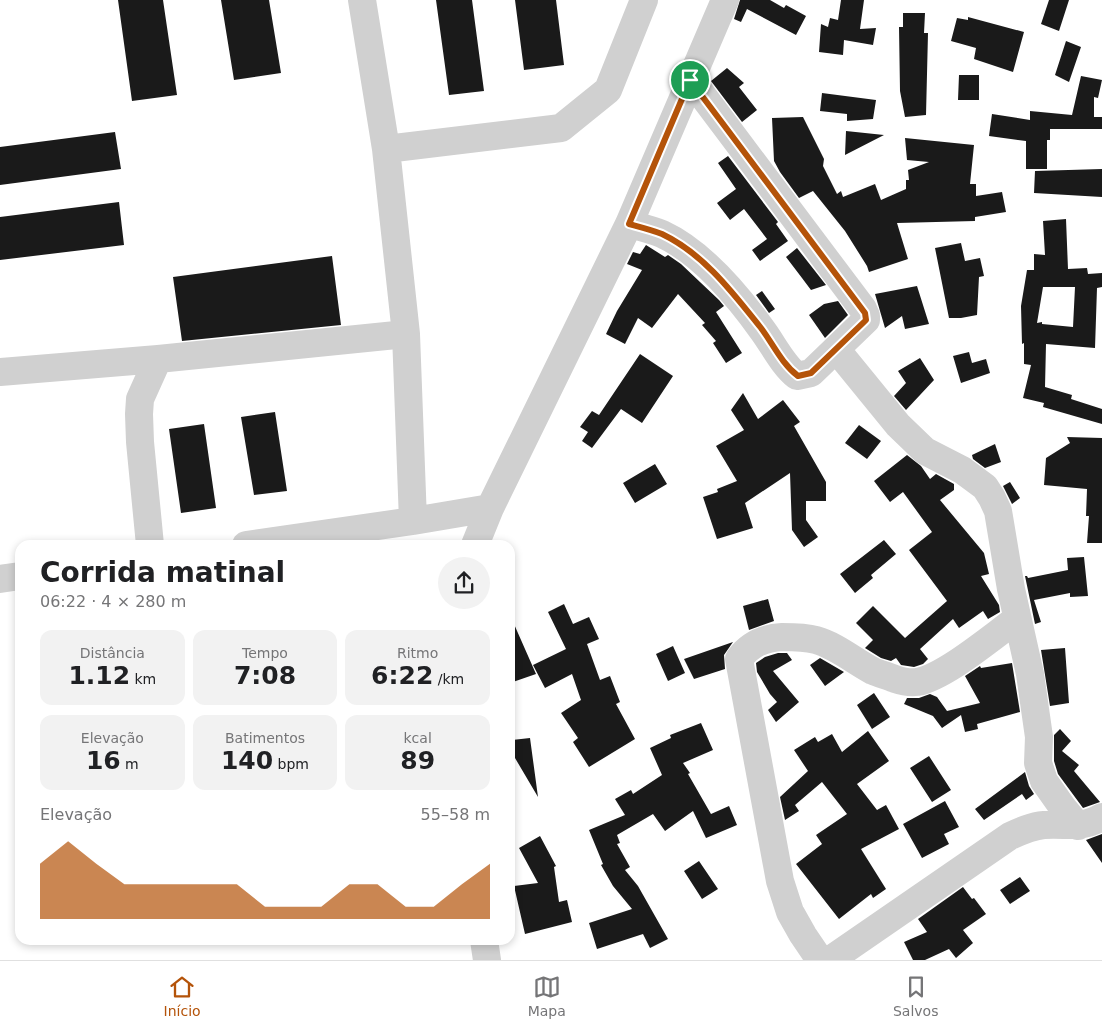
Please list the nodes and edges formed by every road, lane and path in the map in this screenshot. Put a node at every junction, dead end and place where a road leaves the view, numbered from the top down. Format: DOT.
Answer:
graph roads {
  1 [pos="362,0"];
  2 [pos="644,0"];
  3 [pos="725,0"];
  4 [pos="690,80"];
  5 [pos="386,149"];
  6 [pos="629,224"];
  7 [pos="406,334"];
  8 [pos="836,349"];
  9 [pos="158,359"];
  10 [pos="0,372"];
  11 [pos="490,508"];
  12 [pos="413,521"];
  13 [pos="150,540"];
  14 [pos="281,540"];
  15 [pos="477,540"];
  16 [pos="15,577"];
  17 [pos="0,579"];
  18 [pos="1017,619"];
  19 [pos="1090,821"];
  20 [pos="485,945"];
  21 [pos="487,960"];
  22 [pos="820,960"];
  23 [pos="830,960"];
  1 -- 5 [label="street"];
  2 -- 5 [label="street"];
  3 -- 4 [label="street"];
  4 -- 6 [label="street"];
  4 -- 8 [label="street"];
  5 -- 7 [label="street"];
  6 -- 8 [label="street"];
  6 -- 11 [label="street"];
  7 -- 9 [label="street"];
  7 -- 12 [label="street"];
  8 -- 18 [label="street"];
  9 -- 10 [label="street"];
  9 -- 13 [label="street"];
  11 -- 12 [label="street"];
  11 -- 15 [label="street"];
  12 -- 14 [label="street"];
  16 -- 17 [label="street"];
  18 -- 19 [label="street"];
  18 -- 22 [label="street"];
  19 -- 23 [label="street"];
  20 -- 21 [label="street"];
}
